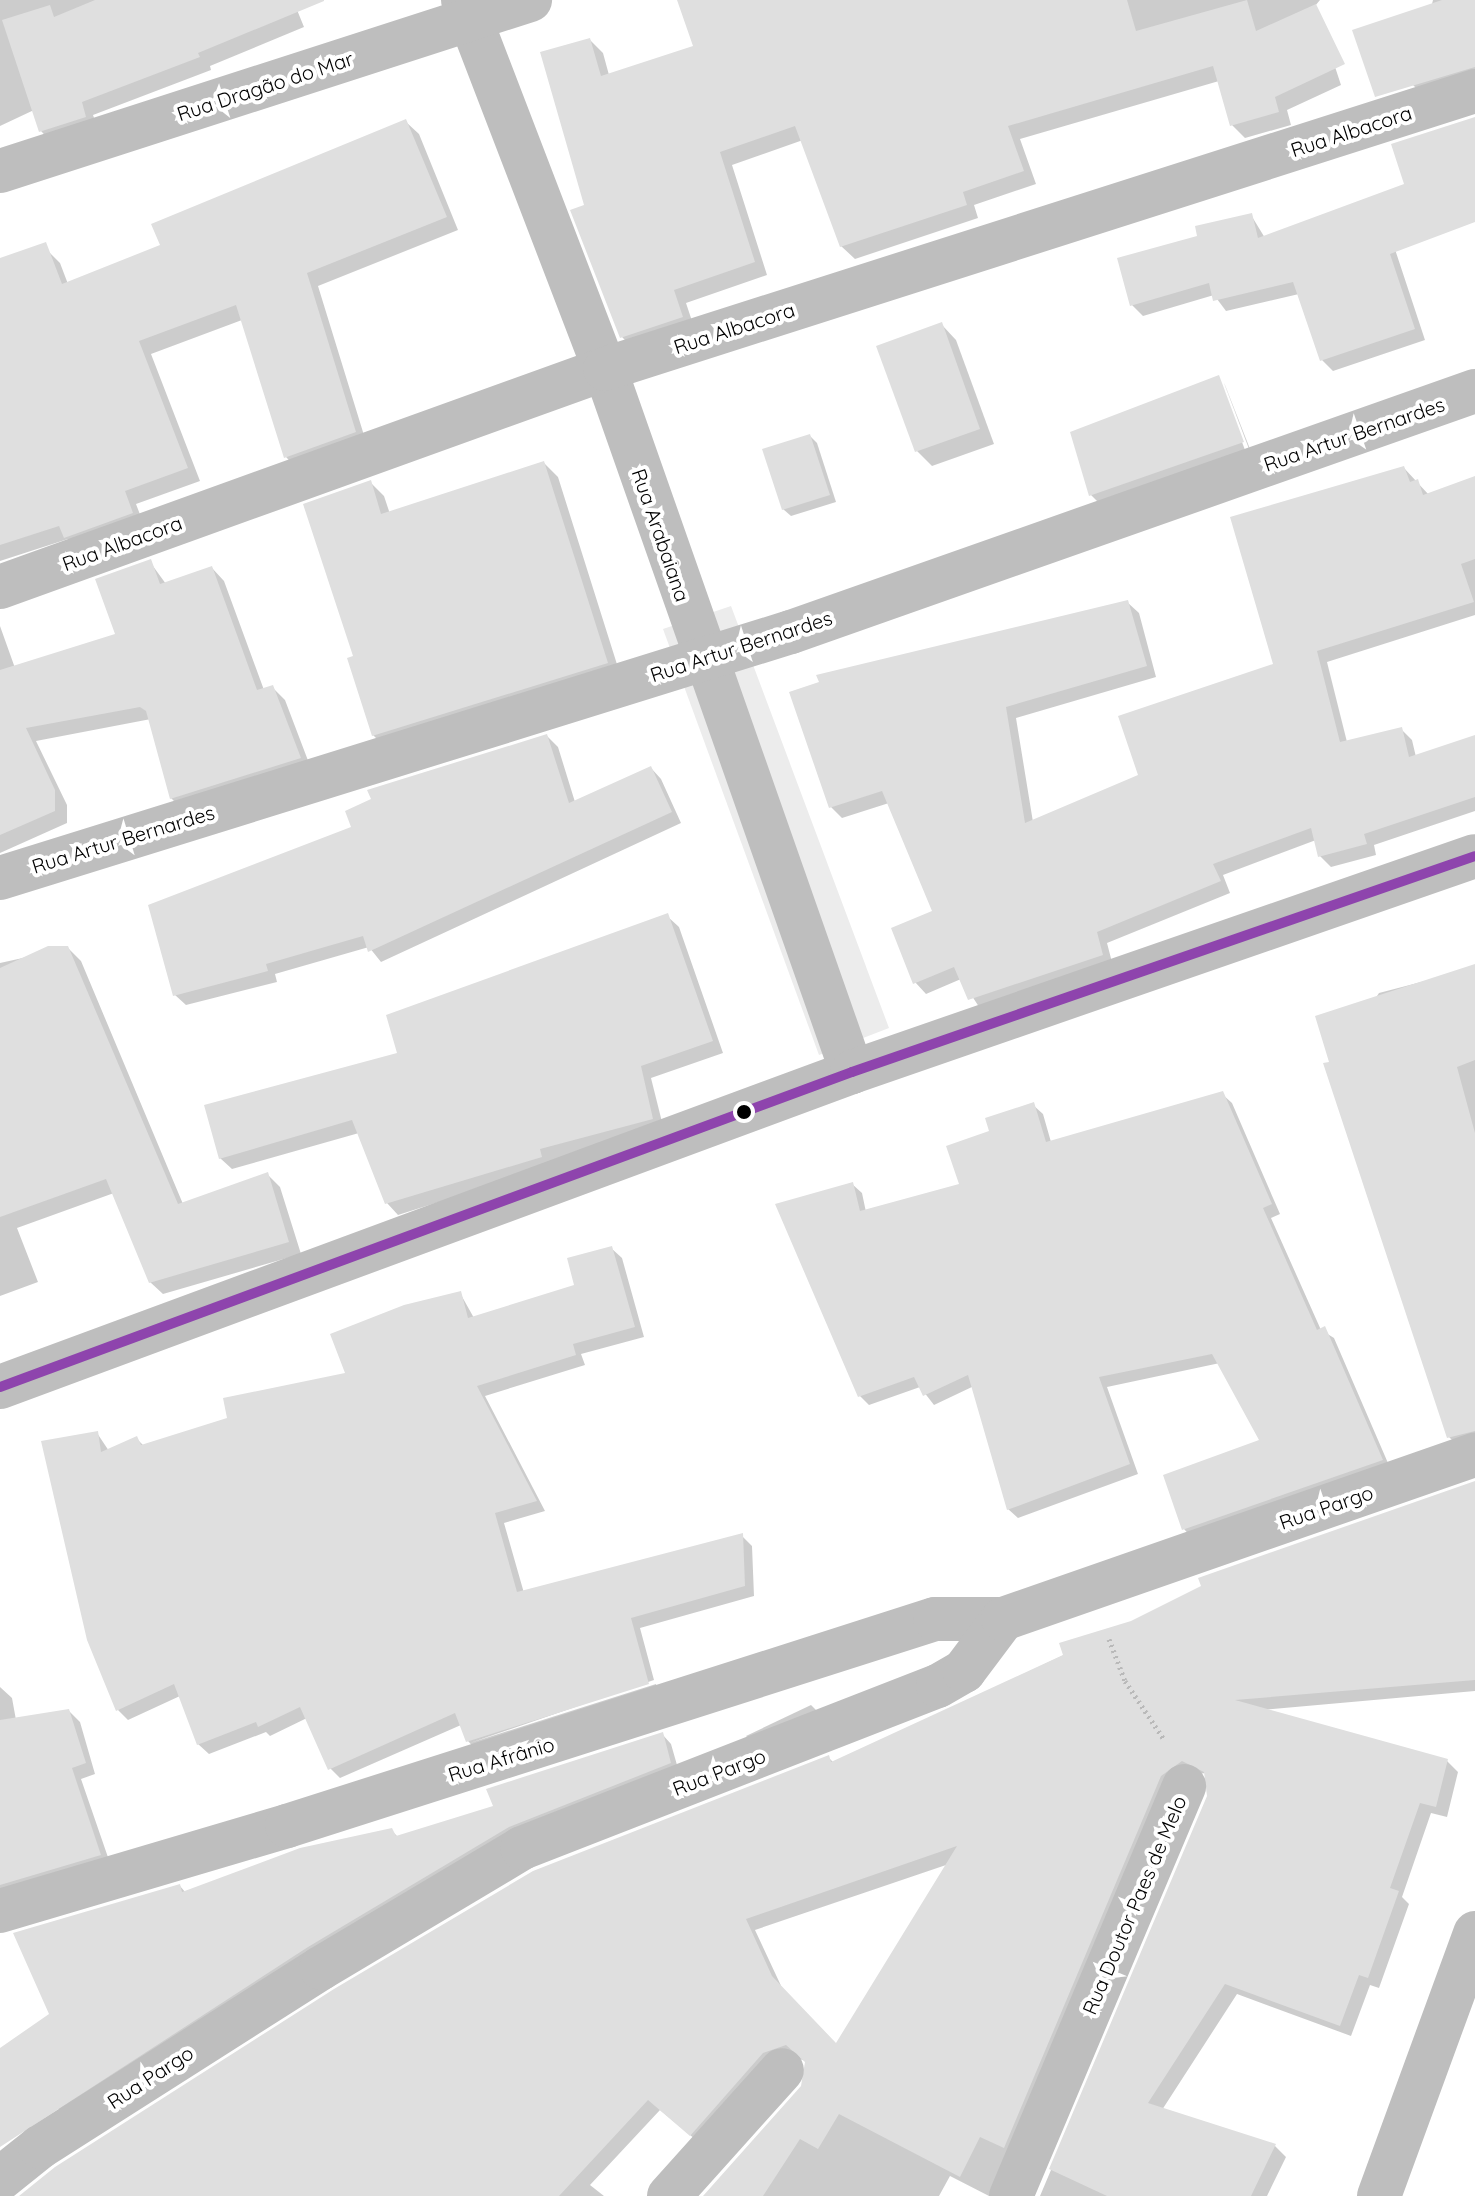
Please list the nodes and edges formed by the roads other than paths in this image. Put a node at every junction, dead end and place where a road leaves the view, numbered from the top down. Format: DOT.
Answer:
graph roads {
  1 [pos="530,0"];
  2 [pos="466,10"];
  3 [pos="1475,91"];
  4 [pos="0,171"];
  5 [pos="605,369"];
  6 [pos="1475,391"];
  7 [pos="0,587"];
  8 [pos="704,659"];
  9 [pos="1475,856"];
  10 [pos="0,878"];
  11 [pos="852,1072"];
  12 [pos="0,1387"];
  13 [pos="1475,1455"];
  14 [pos="1003,1619"];
  15 [pos="1184,1786"];
  16 [pos="0,1911"];
  17 [pos="1475,1933"];
  18 [pos="782,2070"];
  19 [pos="0,2179"];
  20 [pos="669,2196"];
  21 [pos="1011,2196"];
  22 [pos="1379,2196"];
  1 -- 2 [label="street, Rua Dragão do Mar"];
  2 -- 4 [label="street, Rua Dragão do Mar"];
  2 -- 5 [label="street, Rua Arabaiana"];
  3 -- 5 [label="street, Rua Albacora"];
  5 -- 7 [label="street, Rua Albacora"];
  5 -- 8 [label="street, Rua Arabaiana"];
  6 -- 8 [label="street, Rua Artur Bernardes"];
  8 -- 10 [label="street, Rua Artur Bernardes"];
  8 -- 11 [label="street, Rua Arabaiana"];
  9 -- 11 [label="street"];
  11 -- 12 [label="street"];
  13 -- 14 [label="street, Rua Pargo"];
  14 -- 16 [label="street, Rua Afrânio"];
  14 -- 19 [label="street, Rua Pargo"];
  15 -- 21 [label="street, Rua Doutor Paes de Melo"];
  17 -- 22 [label="street"];
  18 -- 20 [label="street"];
}
